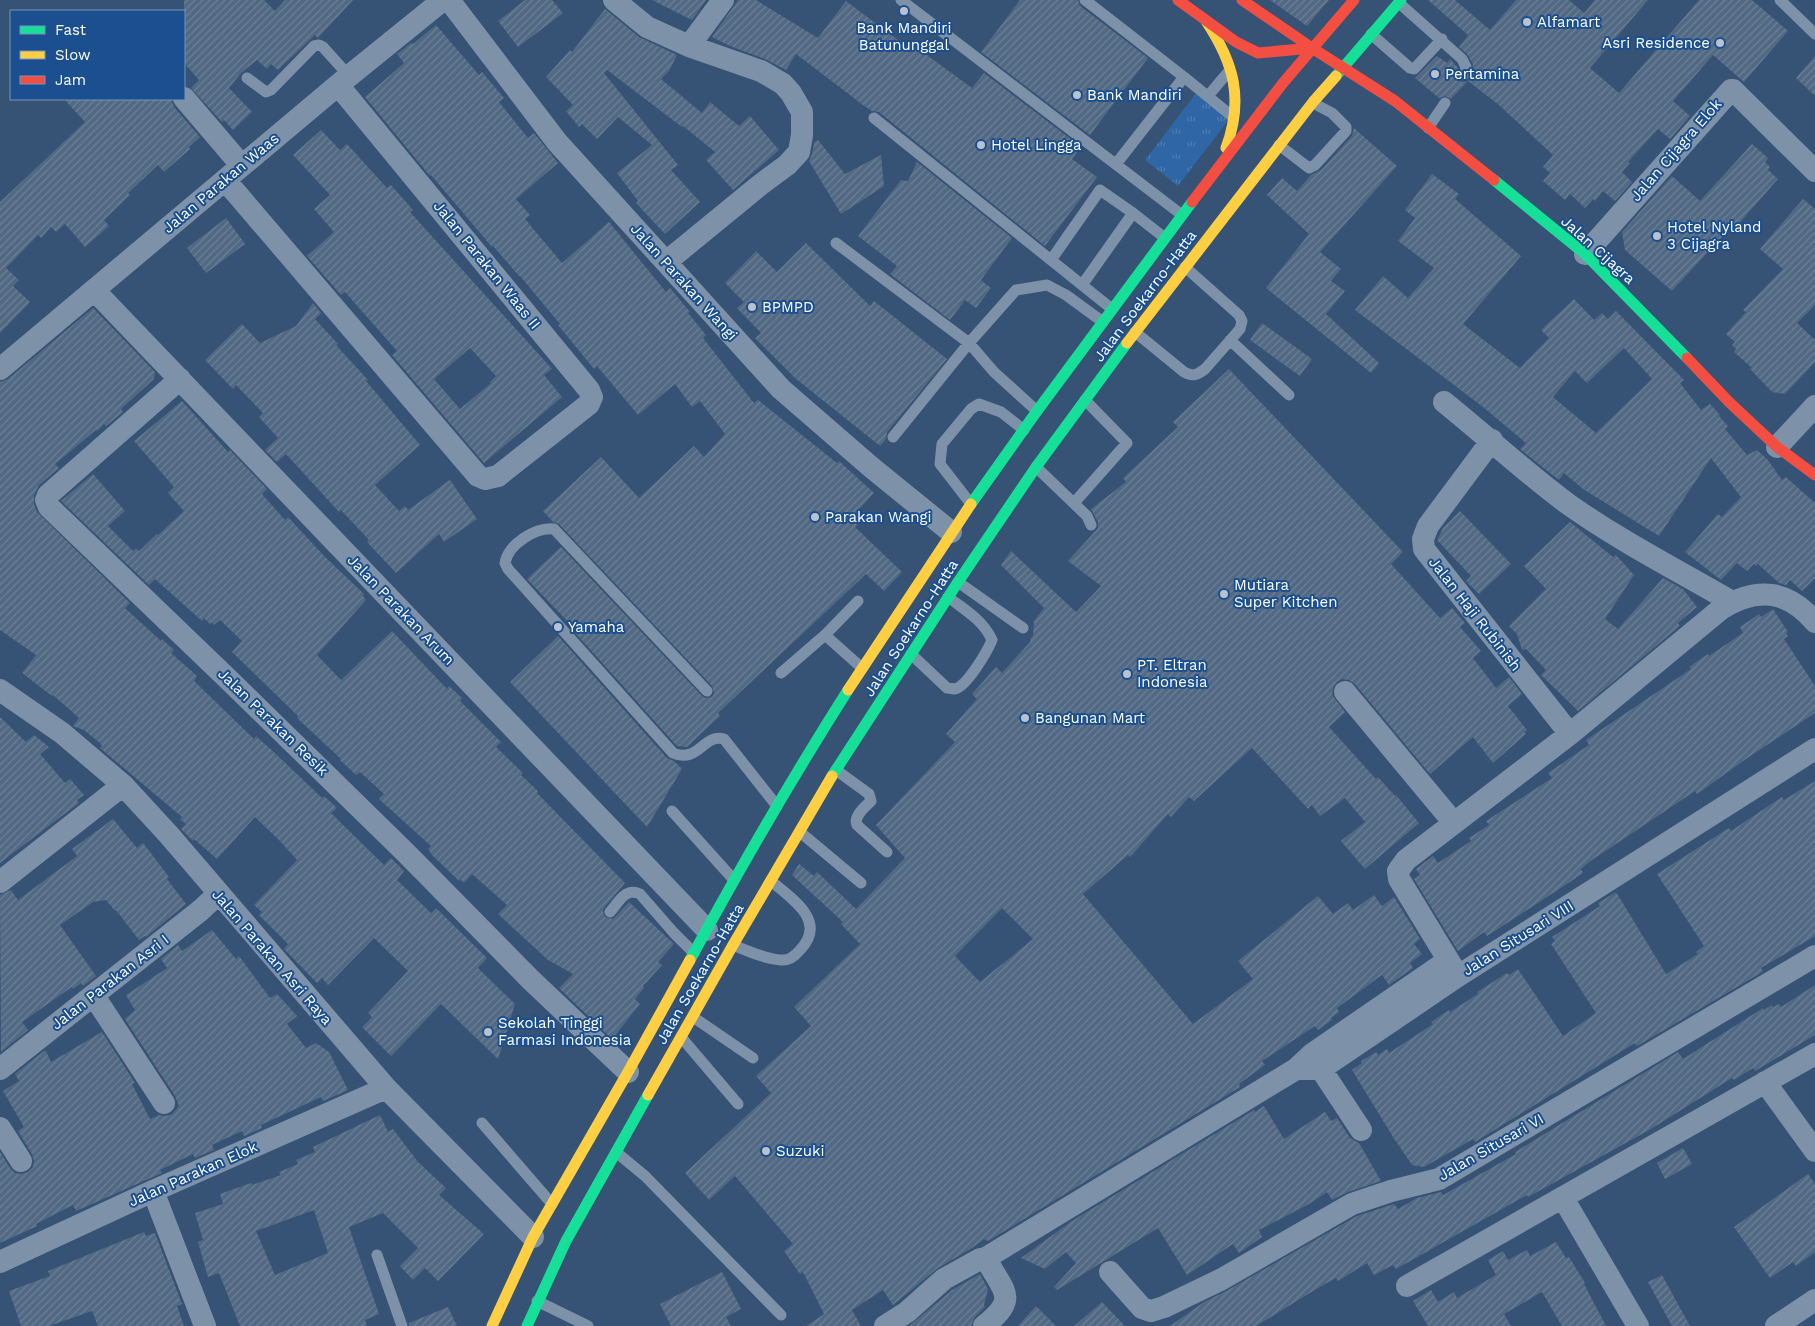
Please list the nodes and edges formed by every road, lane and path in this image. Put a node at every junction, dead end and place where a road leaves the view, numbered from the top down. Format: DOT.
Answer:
graph roads {
  1 [pos="443,0"];
  2 [pos="449,0"];
  3 [pos="614,0"];
  4 [pos="723,0"];
  5 [pos="902,0"];
  6 [pos="1085,0"];
  7 [pos="1178,0"];
  8 [pos="1242,0"];
  9 [pos="1354,0"];
  10 [pos="1780,0"];
  11 [pos="1400,1"];
  12 [pos="1206,21"];
  13 [pos="1371,34"];
  14 [pos="1815,34"];
  15 [pos="1442,39"];
  16 [pos="689,46"];
  17 [pos="1312,48"];
  18 [pos="1344,67"];
  19 [pos="1231,69"];
  20 [pos="1464,75"];
  21 [pos="1184,77"];
  22 [pos="247,78"];
  23 [pos="344,80"];
  24 [pos="1208,96"];
  25 [pos="185,99"];
  26 [pos="1313,102"];
  27 [pos="1445,103"];
  28 [pos="874,118"];
  29 [pos="1235,118"];
  30 [pos="1428,128"];
  31 [pos="1279,145"];
  32 [pos="1116,164"];
  33 [pos="1220,164"];
  34 [pos="242,166"];
  35 [pos="1815,171"];
  36 [pos="225,180"];
  37 [pos="1133,213"];
  38 [pos="1182,215"];
  39 [pos="1165,238"];
  40 [pos="836,243"];
  41 [pos="1585,254"];
  42 [pos="1051,260"];
  43 [pos="666,262"];
  44 [pos="1185,267"];
  45 [pos="1082,285"];
  46 [pos="94,290"];
  47 [pos="1112,309"];
  48 [pos="1103,322"];
  49 [pos="1135,332"];
  50 [pos="1230,340"];
  51 [pos="969,343"];
  52 [pos="0,369"];
  53 [pos="180,380"];
  54 [pos="1289,395"];
  55 [pos="1085,400"];
  56 [pos="1444,402"];
  57 [pos="1815,406"];
  58 [pos="1037,411"];
  59 [pos="1024,430"];
  60 [pos="893,437"];
  61 [pos="1492,440"];
  62 [pos="1777,447"];
  63 [pos="1036,468"];
  64 [pos="1815,475"];
  65 [pos="971,504"];
  66 [pos="1074,504"];
  67 [pos="1091,525"];
  68 [pos="951,532"];
  69 [pos="958,582"];
  70 [pos="948,598"];
  71 [pos="858,600"];
  72 [pos="1732,602"];
  73 [pos="1815,622"];
  74 [pos="1023,628"];
  75 [pos="825,634"];
  76 [pos="911,654"];
  77 [pos="863,669"];
  78 [pos="781,673"];
  79 [pos="0,690"];
  80 [pos="707,691"];
  81 [pos="1345,692"];
  82 [pos="1570,734"];
  83 [pos="1815,749"];
  84 [pos="836,770"];
  85 [pos="123,784"];
  86 [pos="777,806"];
  87 [pos="672,811"];
  88 [pos="1454,823"];
  89 [pos="800,832"];
  90 [pos="887,852"];
  91 [pos="734,880"];
  92 [pos="771,881"];
  93 [pos="0,882"];
  94 [pos="861,883"];
  95 [pos="218,894"];
  96 [pos="610,912"];
  97 [pos="707,930"];
  98 [pos="733,945"];
  99 [pos="694,953"];
  100 [pos="1815,956"];
  101 [pos="1453,968"];
  102 [pos="94,996"];
  103 [pos="692,1017"];
  104 [pos="681,1037"];
  105 [pos="1815,1054"];
  106 [pos="753,1058"];
  107 [pos="1310,1064"];
  108 [pos="0,1069"];
  109 [pos="628,1072"];
  110 [pos="1765,1082"];
  111 [pos="386,1088"];
  112 [pos="164,1103"];
  113 [pos="738,1104"];
  114 [pos="482,1123"];
  115 [pos="0,1128"];
  116 [pos="1361,1130"];
  117 [pos="616,1152"];
  118 [pos="1815,1152"];
  119 [pos="21,1161"];
  120 [pos="153,1191"];
  121 [pos="1563,1198"];
  122 [pos="552,1204"];
  123 [pos="534,1237"];
  124 [pos="376,1255"];
  125 [pos="986,1258"];
  126 [pos="0,1262"];
  127 [pos="1110,1272"];
  128 [pos="1407,1286"];
  129 [pos="1815,1300"];
  130 [pos="538,1302"];
  131 [pos="781,1315"];
  132 [pos="399,1324"];
  133 [pos="586,1325"];
  134 [pos="205,1326"];
  135 [pos="492,1326"];
  136 [pos="527,1326"];
  137 [pos="885,1326"];
  138 [pos="984,1326"];
  139 [pos="1638,1326"];
  140 [pos="1776,1326"];
  1 -- 23 [label="street, Jalan Parakan Waas"];
  2 -- 43 [label="street, Jalan Parakan Wangi"];
  3 -- 16 [label="street"];
  4 -- 16 [label="street"];
  5 -- 32 [label="lane"];
  6 -- 21 [label="lane"];
  7 -- 12 [label="main road"];
  8 -- 17 [label="main road, Jalan Cijagra"];
  9 -- 17 [label="main road, Jalan Soekarno-Hatta"];
  10 -- 14 [label="lane"];
  11 -- 13 [label="main road, Jalan Soekarno-Hatta"];
  11 -- 15 [label="lane"];
  12 -- 17 [label="main road"];
  12 -- 19 [label="main road"];
  13 -- 15 [label="lane"];
  13 -- 18 [label="main road, Jalan Soekarno-Hatta"];
  15 -- 20 [label="lane"];
  16 -- 43 [label="street"];
  17 -- 18 [label="main road, Jalan Cijagra"];
  17 -- 33 [label="main road, Jalan Soekarno-Hatta"];
  18 -- 26 [label="main road, Jalan Soekarno-Hatta"];
  18 -- 30 [label="main road, Jalan Cijagra"];
  19 -- 24 [label="lane"];
  19 -- 29 [label="main road"];
  21 -- 24 [label="lane"];
  21 -- 32 [label="lane"];
  22 -- 23 [label="lane"];
  23 -- 34 [label="street, Jalan Parakan Waas"];
  23 -- 36 [label="street, Jalan Parakan Waas II"];
  24 -- 29 [label="lane"];
  25 -- 34 [label="street"];
  26 -- 31 [label="main road, Jalan Soekarno-Hatta"];
  26 -- 31 [label="lane"];
  27 -- 30 [label="lane"];
  28 -- 42 [label="lane"];
  29 -- 33 [label="main road"];
  30 -- 41 [label="main road, Jalan Cijagra"];
  31 -- 44 [label="main road, Jalan Soekarno-Hatta"];
  32 -- 38 [label="lane"];
  33 -- 38 [label="main road, Jalan Soekarno-Hatta"];
  34 -- 36 [label="street, Jalan Parakan Waas"];
  35 -- 41 [label="street, Jalan Cijagra Elok"];
  36 -- 46 [label="street, Jalan Parakan Waas"];
  37 -- 39 [label="lane"];
  37 -- 42 [label="lane"];
  37 -- 45 [label="lane"];
  38 -- 39 [label="main road, Jalan Soekarno-Hatta"];
  39 -- 47 [label="main road, Jalan Soekarno-Hatta"];
  40 -- 51 [label="lane"];
  41 -- 62 [label="main road, Jalan Cijagra"];
  42 -- 45 [label="lane"];
  43 -- 68 [label="street, Jalan Parakan Wangi"];
  44 -- 49 [label="main road, Jalan Soekarno-Hatta"];
  44 -- 50 [label="lane"];
  45 -- 47 [label="lane"];
  46 -- 52 [label="street, Jalan Parakan Waas"];
  46 -- 53 [label="street, Jalan Parakan Arum"];
  47 -- 48 [label="main road, Jalan Soekarno-Hatta"];
  48 -- 51 [label="lane"];
  48 -- 58 [label="main road, Jalan Soekarno-Hatta"];
  49 -- 50 [label="lane"];
  49 -- 55 [label="main road, Jalan Soekarno-Hatta"];
  50 -- 54 [label="lane"];
  51 -- 58 [label="lane"];
  51 -- 60 [label="lane"];
  53 -- 97 [label="street, Jalan Parakan Arum"];
  53 -- 109 [label="street, Jalan Parakan Resik"];
  55 -- 63 [label="main road, Jalan Soekarno-Hatta"];
  55 -- 66 [label="lane"];
  56 -- 61 [label="street"];
  57 -- 62 [label="street"];
  58 -- 59 [label="main road, Jalan Soekarno-Hatta"];
  59 -- 65 [label="main road, Jalan Soekarno-Hatta"];
  59 -- 65 [label="lane"];
  61 -- 72 [label="street"];
  61 -- 82 [label="street, Jalan Haji Rubinish"];
  62 -- 64 [label="main road, Jalan Cijagra"];
  63 -- 66 [label="lane"];
  63 -- 69 [label="main road, Jalan Soekarno-Hatta"];
  65 -- 68 [label="main road, Jalan Soekarno-Hatta"];
  66 -- 67 [label="lane"];
  68 -- 77 [label="main road, Jalan Soekarno-Hatta"];
  69 -- 70 [label="main road, Jalan Soekarno-Hatta"];
  69 -- 74 [label="lane"];
  70 -- 76 [label="main road, Jalan Soekarno-Hatta"];
  70 -- 76 [label="lane"];
  71 -- 75 [label="lane"];
  72 -- 73 [label="street"];
  72 -- 82 [label="street, Jalan Situsari VIII"];
  75 -- 77 [label="lane"];
  75 -- 78 [label="lane"];
  76 -- 84 [label="main road, Jalan Soekarno-Hatta"];
  77 -- 86 [label="main road, Jalan Soekarno-Hatta"];
  79 -- 85 [label="street, Jalan Parakan Asri Raya"];
  80 -- 86 [label="lane"];
  81 -- 88 [label="street"];
  82 -- 88 [label="street, Jalan Situsari VIII"];
  83 -- 101 [label="street, Jalan Situsari VIII"];
  84 -- 89 [label="main road, Jalan Soekarno-Hatta"];
  84 -- 90 [label="lane"];
  85 -- 93 [label="street"];
  85 -- 95 [label="street, Jalan Parakan Asri Raya"];
  86 -- 91 [label="main road, Jalan Soekarno-Hatta"];
  87 -- 91 [label="lane"];
  88 -- 101 [label="street, Jalan Situsari VIII"];
  89 -- 92 [label="main road, Jalan Soekarno-Hatta"];
  89 -- 94 [label="lane"];
  91 -- 97 [label="main road, Jalan Soekarno-Hatta"];
  92 -- 98 [label="main road, Jalan Soekarno-Hatta"];
  92 -- 98 [label="lane"];
  95 -- 102 [label="street, Jalan Parakan Asri I"];
  95 -- 111 [label="street, Jalan Parakan Asri Raya"];
  96 -- 99 [label="lane"];
  97 -- 99 [label="main road, Jalan Soekarno-Hatta"];
  98 -- 103 [label="main road, Jalan Soekarno-Hatta"];
  99 -- 109 [label="main road, Jalan Soekarno-Hatta"];
  100 -- 127 [label="street, Jalan Situsari VI"];
  101 -- 107 [label="street"];
  102 -- 108 [label="street, Jalan Parakan Asri I"];
  102 -- 112 [label="street"];
  103 -- 104 [label="main road, Jalan Soekarno-Hatta"];
  103 -- 106 [label="lane"];
  104 -- 113 [label="lane"];
  104 -- 117 [label="main road, Jalan Soekarno-Hatta"];
  105 -- 110 [label="street"];
  107 -- 116 [label="street"];
  107 -- 125 [label="street"];
  109 -- 122 [label="main road, Jalan Soekarno-Hatta"];
  110 -- 118 [label="street"];
  110 -- 121 [label="street"];
  111 -- 120 [label="street, Jalan Parakan Elok"];
  111 -- 123 [label="street, Jalan Parakan Asri Raya"];
  114 -- 122 [label="lane"];
  115 -- 119 [label="street"];
  117 -- 130 [label="main road, Jalan Soekarno-Hatta"];
  117 -- 131 [label="lane"];
  120 -- 126 [label="street, Jalan Parakan Elok"];
  120 -- 134 [label="street"];
  121 -- 128 [label="street"];
  121 -- 139 [label="street"];
  122 -- 123 [label="main road, Jalan Soekarno-Hatta"];
  123 -- 135 [label="main road, Jalan Soekarno-Hatta"];
  124 -- 132 [label="lane"];
  125 -- 137 [label="street"];
  125 -- 138 [label="street"];
  129 -- 140 [label="street"];
  130 -- 133 [label="lane"];
  130 -- 136 [label="main road, Jalan Soekarno-Hatta"];
}
